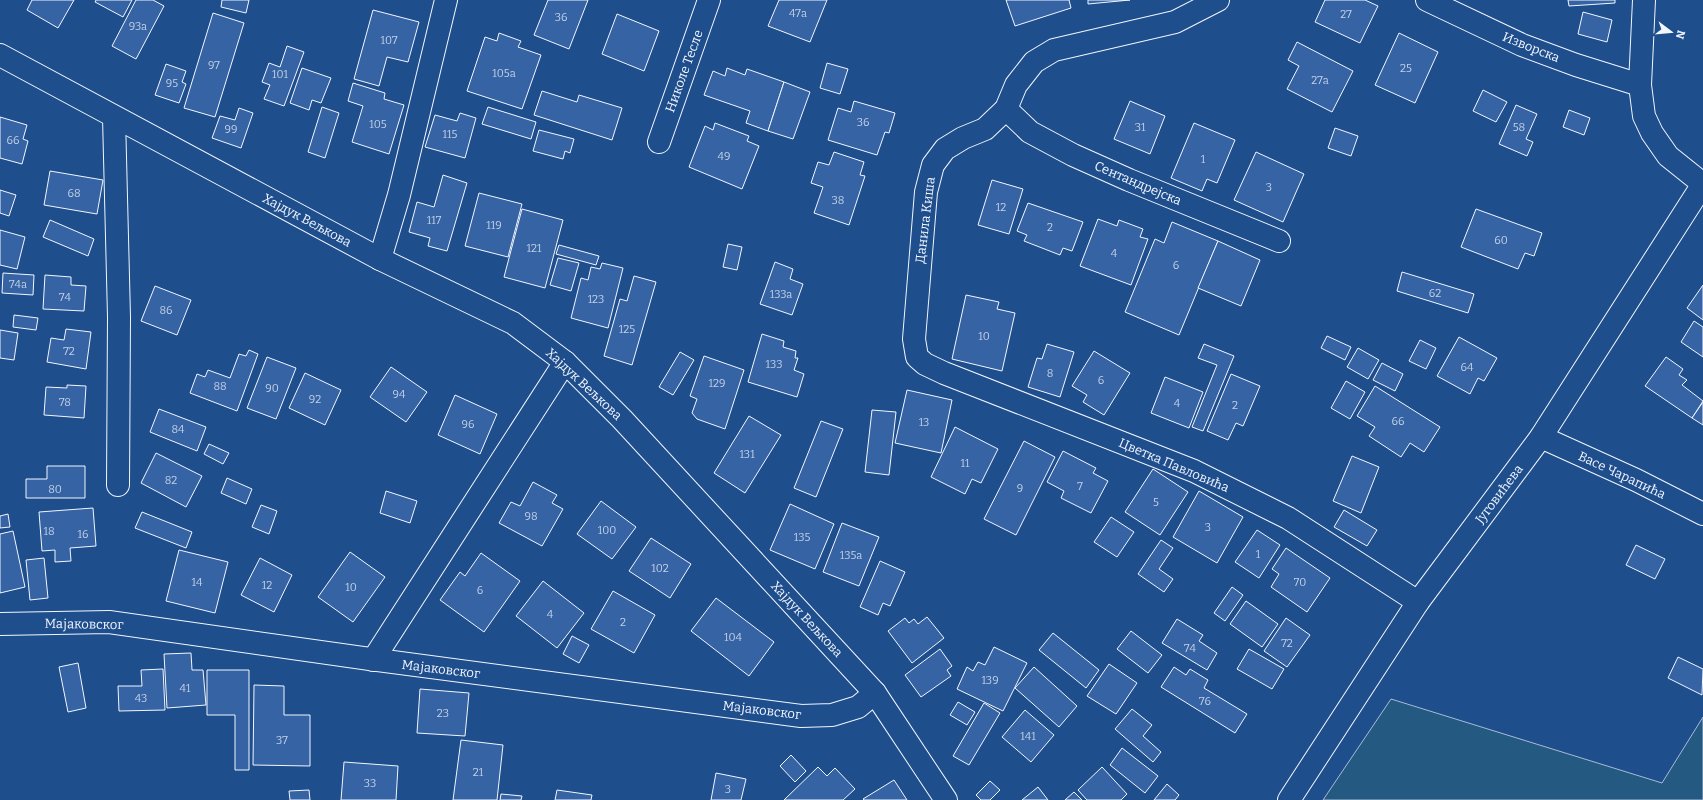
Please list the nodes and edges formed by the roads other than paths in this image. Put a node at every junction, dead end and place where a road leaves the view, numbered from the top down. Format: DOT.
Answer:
graph roads {
  1 [pos="446,0"];
  2 [pos="709,0"];
  3 [pos="1218,0"];
  4 [pos="1427,0"];
  5 [pos="1644,0"];
  6 [pos="0,55"];
  7 [pos="1640,85"];
  8 [pos="1006,110"];
  9 [pos="114,116"];
  10 [pos="659,142"];
  11 [pos="1703,184"];
  12 [pos="1279,241"];
  13 [pos="380,259"];
  14 [pos="916,357"];
  15 [pos="565,362"];
  16 [pos="1541,437"];
  17 [pos="118,485"];
  18 [pos="1703,514"];
  19 [pos="1418,602"];
  20 [pos="0,624"];
  21 [pos="373,660"];
  22 [pos="875,693"];
  23 [pos="946,800"];
  24 [pos="1289,800"];
  1 -- 13 [label="street"];
  2 -- 10 [label="street, Николе Тесле"];
  3 -- 8 [label="street, Данила Киша"];
  4 -- 7 [label="street, Изворска"];
  5 -- 7 [label="street"];
  6 -- 9 [label="street, Хајдук Вељкова"];
  7 -- 11 [label="street"];
  8 -- 12 [label="street, Сентандрејска"];
  8 -- 14 [label="street, Данила Киша"];
  9 -- 13 [label="street, Хајдук Вељкова"];
  9 -- 17 [label="street"];
  11 -- 16 [label="street, Југовићева"];
  13 -- 15 [label="street, Хајдук Вељкова"];
  14 -- 19 [label="street, Цветка Павловића"];
  15 -- 21 [label="street"];
  15 -- 22 [label="street, Хајдук Вељкова"];
  16 -- 18 [label="street, Васе Чарапића"];
  16 -- 19 [label="street, Југовићева"];
  19 -- 24 [label="street, Југовићева"];
  20 -- 21 [label="street, Мајаковског"];
  21 -- 22 [label="street, Мајаковског"];
  22 -- 23 [label="street, Хајдук Вељкова"];
}
